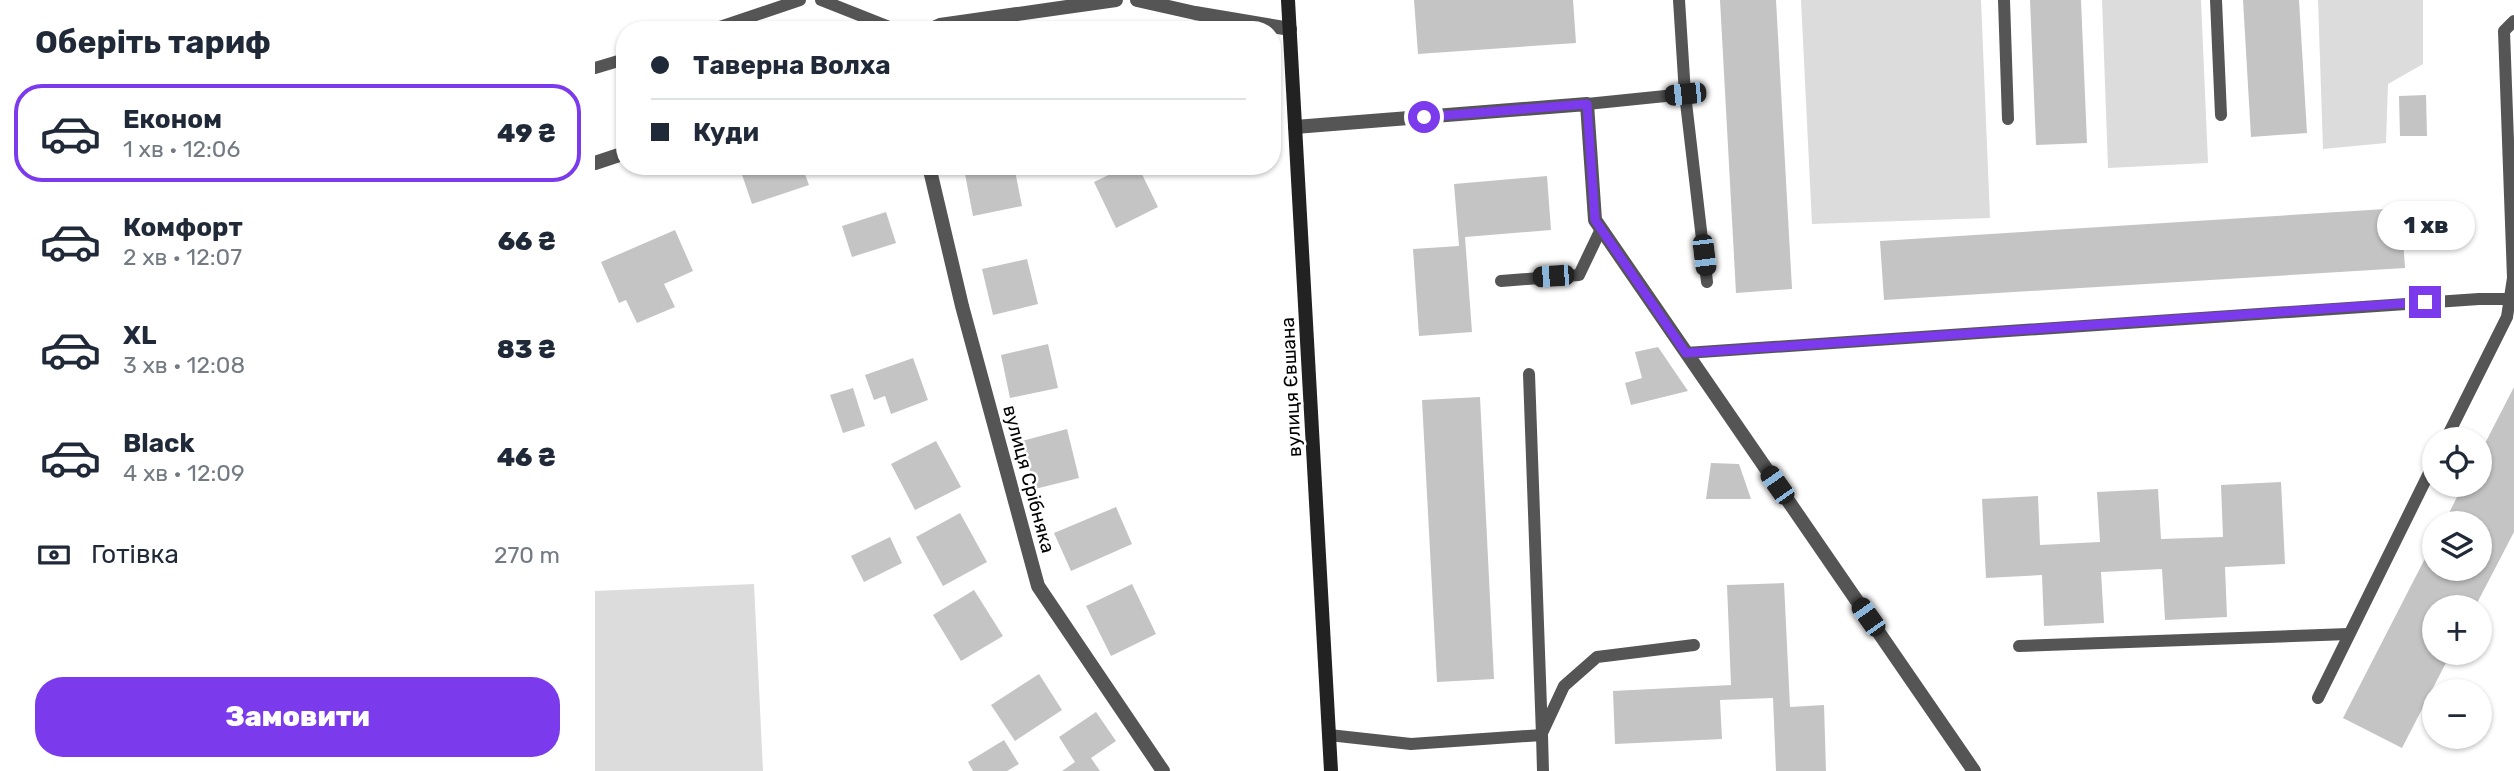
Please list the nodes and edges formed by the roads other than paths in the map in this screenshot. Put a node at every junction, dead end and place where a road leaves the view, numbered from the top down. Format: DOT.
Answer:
graph roads {
  1 [pos="800,0"];
  2 [pos="821,0"];
  3 [pos="1116,0"];
  4 [pos="1137,0"];
  5 [pos="1288,0"];
  6 [pos="1679,0"];
  7 [pos="2004,0"];
  8 [pos="2216,0"];
  9 [pos="1195,6"];
  10 [pos="738,21"];
  11 [pos="874,21"];
  12 [pos="962,21"];
  13 [pos="1257,21"];
  14 [pos="2514,21"];
  15 [pos="1281,27"];
  16 [pos="1290,29"];
  17 [pos="616,62"];
  18 [pos="595,68"];
  19 [pos="1685,94"];
  20 [pos="1587,104"];
  21 [pos="2221,115"];
  22 [pos="2008,119"];
  23 [pos="1295,127"];
  24 [pos="616,156"];
  25 [pos="595,163"];
  26 [pos="931,175"];
  27 [pos="1601,229"];
  28 [pos="1501,281"];
  29 [pos="1707,282"];
  30 [pos="2510,299"];
  31 [pos="1686,353"];
  32 [pos="1529,374"];
  33 [pos="2452,427"];
  34 [pos="2422,487"];
  35 [pos="2350,634"];
  36 [pos="1694,645"];
  37 [pos="2019,646"];
  38 [pos="2318,698"];
  39 [pos="1329,735"];
  40 [pos="1542,735"];
  41 [pos="1163,771"];
  42 [pos="1331,771"];
  43 [pos="1543,771"];
  44 [pos="1974,771"];
  1 -- 10 [label="lane"];
  2 -- 11 [label="lane"];
  3 -- 12 [label="street"];
  4 -- 9 [label="street"];
  5 -- 16 [label="main road, вулиця Євшана"];
  6 -- 19 [label="lane"];
  7 -- 22 [label="lane"];
  8 -- 21 [label="lane"];
  9 -- 13 [label="street"];
  14 -- 30 [label="lane"];
  15 -- 16 [label="street"];
  16 -- 23 [label="main road, вулиця Євшана"];
  17 -- 18 [label="lane"];
  19 -- 20 [label="lane"];
  19 -- 29 [label="lane"];
  20 -- 23 [label="street"];
  20 -- 27 [label="street"];
  23 -- 39 [label="main road, вулиця Євшана"];
  24 -- 25 [label="street"];
  26 -- 41 [label="street, вулиця Срібняка"];
  27 -- 28 [label="lane"];
  27 -- 31 [label="street"];
  30 -- 31 [label="lane"];
  30 -- 33 [label="lane"];
  31 -- 44 [label="street"];
  32 -- 40 [label="lane"];
  34 -- 35 [label="lane"];
  35 -- 37 [label="lane"];
  35 -- 38 [label="lane"];
  36 -- 40 [label="lane"];
  39 -- 40 [label="lane"];
  39 -- 42 [label="main road, вулиця Євшана"];
  40 -- 43 [label="lane"];
}
